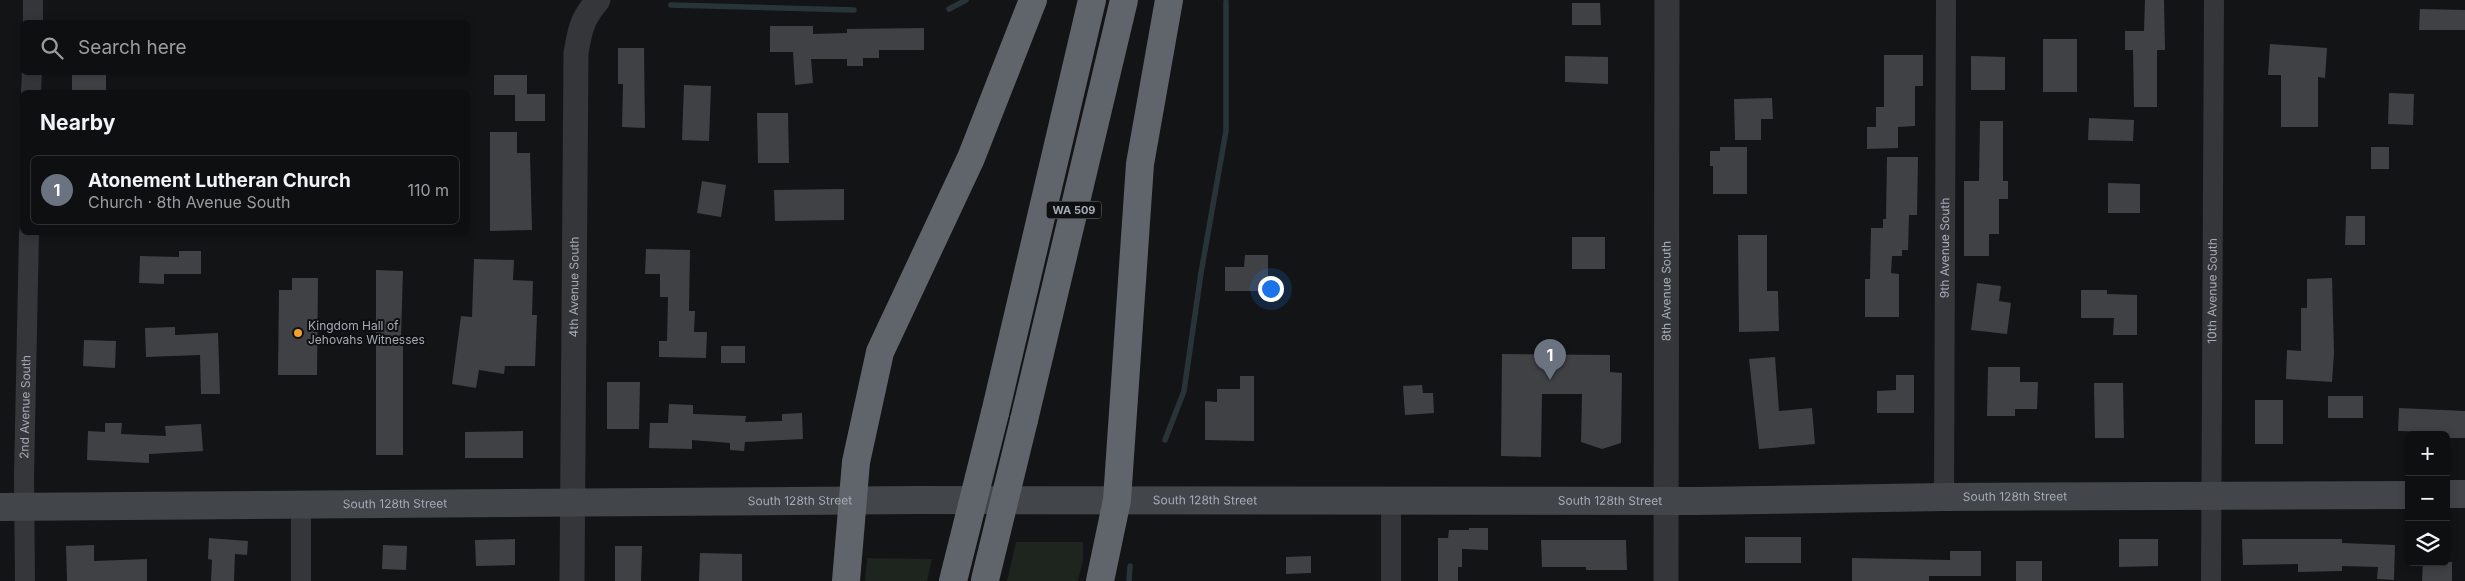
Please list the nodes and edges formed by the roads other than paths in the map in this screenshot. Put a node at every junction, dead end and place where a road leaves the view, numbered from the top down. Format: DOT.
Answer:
graph roads {
  1 [pos="33,0"];
  2 [pos="598,0"];
  3 [pos="1033,0"];
  4 [pos="1092,0"];
  5 [pos="1124,0"];
  6 [pos="1169,0"];
  7 [pos="1667,0"];
  8 [pos="1946,0"];
  9 [pos="2214,0"];
  10 [pos="33,20"];
  11 [pos="32,75"];
  12 [pos="31,90"];
  13 [pos="29,235"];
  14 [pos="2450,494"];
  15 [pos="2465,494"];
  16 [pos="2405,495"];
  17 [pos="1944,497"];
  18 [pos="2210,497"];
  19 [pos="852,500"];
  20 [pos="1117,500"];
  21 [pos="1391,500"];
  22 [pos="1666,501"];
  23 [pos="571,502"];
  24 [pos="301,504"];
  25 [pos="13,506"];
  26 [pos="25,581"];
  27 [pos="301,581"];
  28 [pos="572,581"];
  29 [pos="846,581"];
  30 [pos="953,581"];
  31 [pos="985,581"];
  32 [pos="1100,581"];
  33 [pos="1391,581"];
  34 [pos="1666,581"];
  35 [pos="2211,581"];
  1 -- 10 [label="street"];
  2 -- 23 [label="street, 4th Avenue South"];
  3 -- 19 [label="highway"];
  4 -- 30 [label="highway, WA 509, bridge"];
  5 -- 31 [label="highway, WA 509, bridge"];
  6 -- 20 [label="highway"];
  7 -- 22 [label="street, 8th Avenue South"];
  8 -- 17 [label="street, 9th Avenue South"];
  9 -- 18 [label="street, 10th Avenue South"];
  11 -- 12 [label="street"];
  13 -- 25 [label="street, 2nd Avenue South"];
  14 -- 15 [label="main road"];
  16 -- 18 [label="main road, South 128th Street"];
  17 -- 18 [label="main road, South 128th Street"];
  17 -- 22 [label="main road, South 128th Street"];
  18 -- 35 [label="street, 10th Avenue South"];
  19 -- 20 [label="main road, South 128th Street"];
  19 -- 23 [label="main road, South 128th Street"];
  19 -- 29 [label="highway"];
  20 -- 21 [label="main road, South 128th Street"];
  20 -- 32 [label="highway"];
  21 -- 22 [label="main road, South 128th Street"];
  21 -- 33 [label="street"];
  22 -- 34 [label="street, 8th Avenue South"];
  23 -- 24 [label="main road, South 128th Street"];
  23 -- 28 [label="street, 4th Avenue South"];
  24 -- 25 [label="main road, South 128th Street"];
  24 -- 27 [label="street"];
  25 -- 26 [label="street, 2nd Avenue South"];
}
